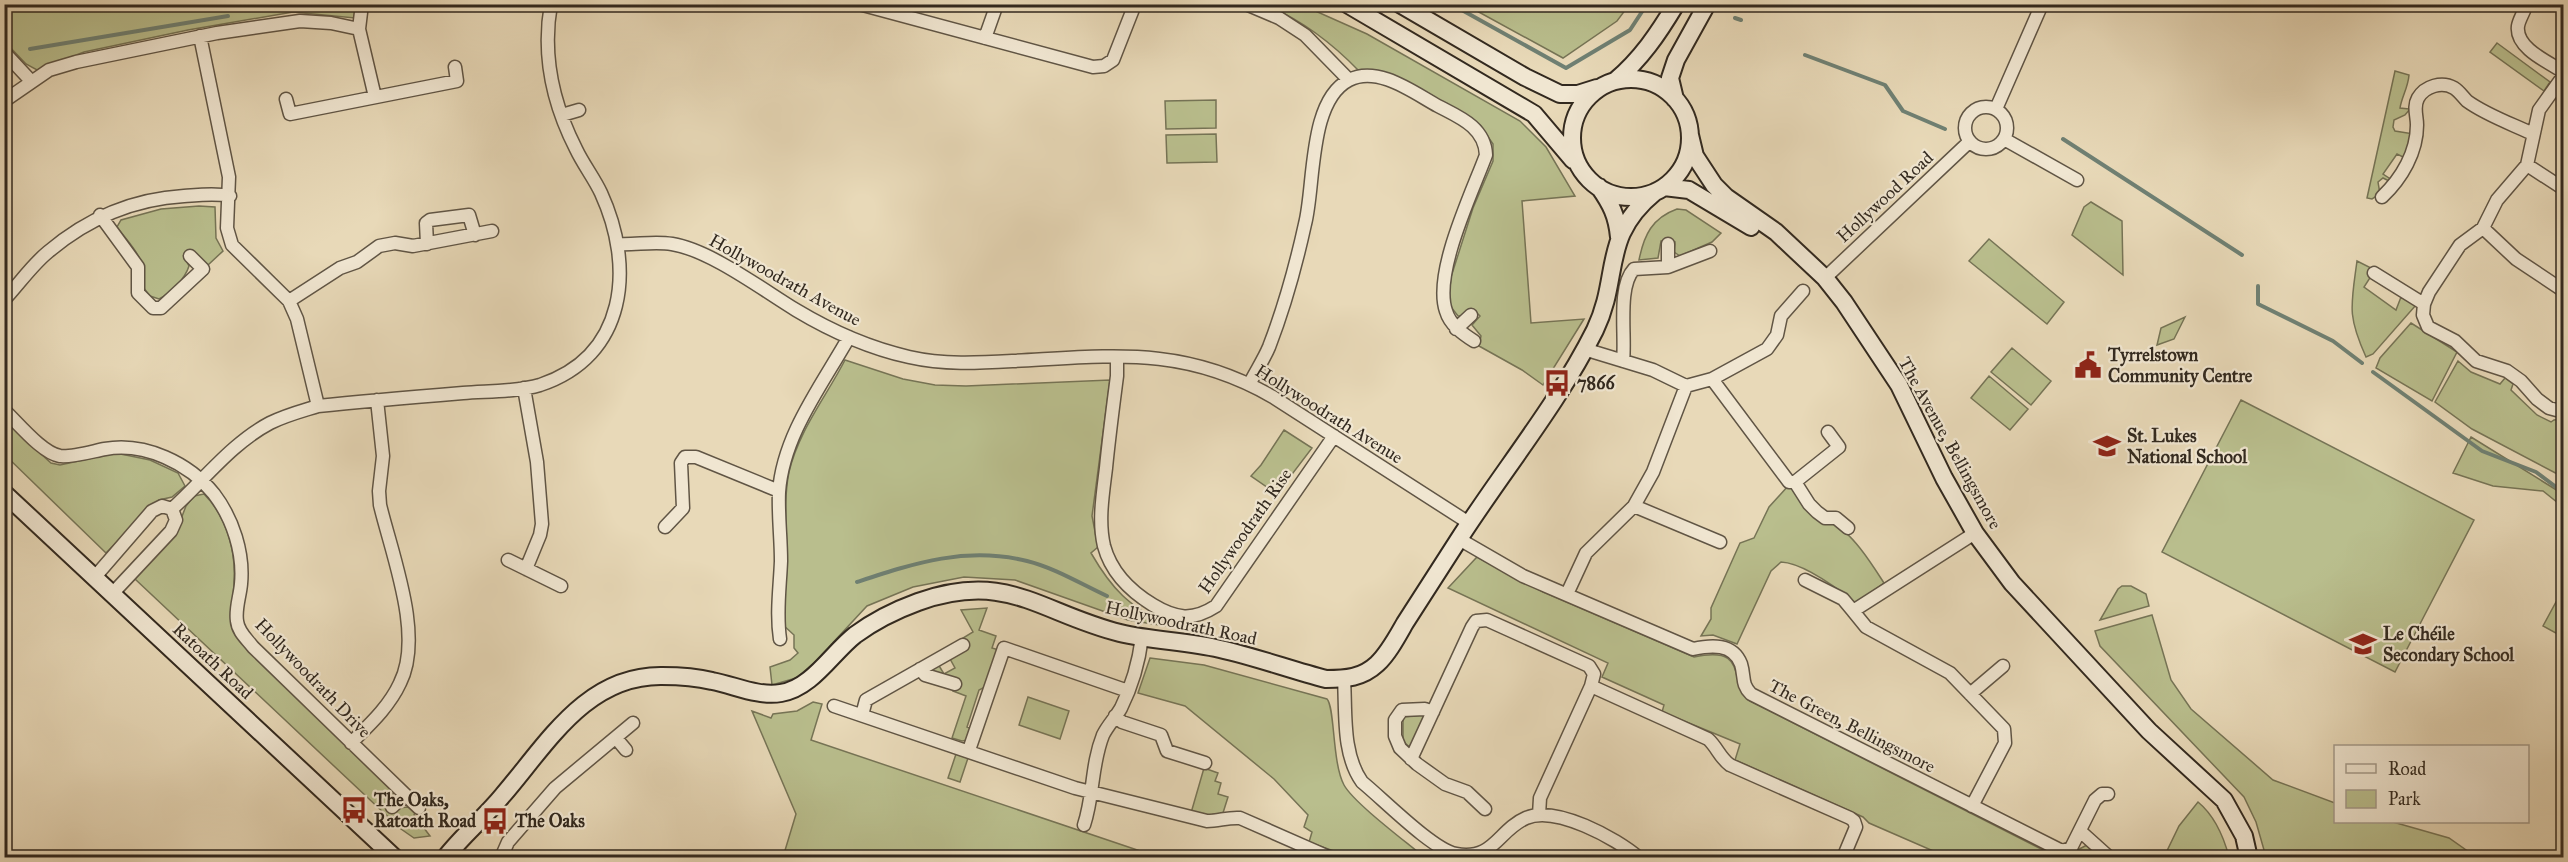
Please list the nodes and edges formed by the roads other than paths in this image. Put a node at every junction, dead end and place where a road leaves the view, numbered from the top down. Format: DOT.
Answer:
graph roads {
  1 [pos="362,4"];
  2 [pos="551,4"];
  3 [pos="859,4"];
  4 [pos="998,4"];
  5 [pos="1136,4"];
  6 [pos="1246,4"];
  7 [pos="1347,4"];
  8 [pos="1400,4"];
  9 [pos="1676,4"];
  10 [pos="1707,4"];
  11 [pos="2042,4"];
  12 [pos="2524,4"];
  13 [pos="359,29"];
  14 [pos="200,36"];
  15 [pos="985,38"];
  16 [pos="4,52"];
  17 [pos="454,67"];
  18 [pos="2564,73"];
  19 [pos="1349,80"];
  20 [pos="31,81"];
  21 [pos="1608,84"];
  22 [pos="375,98"];
  23 [pos="286,99"];
  24 [pos="1675,99"];
  25 [pos="4,101"];
  26 [pos="1996,109"];
  27 [pos="579,110"];
  28 [pos="562,116"];
  29 [pos="2533,134"];
  30 [pos="1690,135"];
  31 [pos="2004,139"];
  32 [pos="1969,142"];
  33 [pos="2527,165"];
  34 [pos="1579,168"];
  35 [pos="2077,180"];
  36 [pos="1599,187"];
  37 [pos="2564,189"];
  38 [pos="1660,190"];
  39 [pos="230,196"];
  40 [pos="2382,197"];
  41 [pos="100,215"];
  42 [pos="2483,228"];
  43 [pos="492,231"];
  44 [pos="475,235"];
  45 [pos="1619,237"];
  46 [pos="427,244"];
  47 [pos="618,244"];
  48 [pos="1668,244"];
  49 [pos="1710,251"];
  50 [pos="1798,254"];
  51 [pos="190,256"];
  52 [pos="1668,267"];
  53 [pos="2374,273"];
  54 [pos="1825,278"];
  55 [pos="1803,291"];
  56 [pos="2564,291"];
  57 [pos="4,300"];
  58 [pos="289,301"];
  59 [pos="2424,303"];
  60 [pos="1471,315"];
  61 [pos="1456,329"];
  62 [pos="849,337"];
  63 [pos="1474,341"];
  64 [pos="1584,349"];
  65 [pos="1117,357"];
  66 [pos="1623,361"];
  67 [pos="1712,379"];
  68 [pos="1250,383"];
  69 [pos="1686,386"];
  70 [pos="524,388"];
  71 [pos="377,400"];
  72 [pos="318,406"];
  73 [pos="4,410"];
  74 [pos="2564,412"];
  75 [pos="1828,432"];
  76 [pos="1334,436"];
  77 [pos="201,482"];
  78 [pos="1795,482"];
  79 [pos="779,490"];
  80 [pos="4,493"];
  81 [pos="1634,506"];
  82 [pos="172,509"];
  83 [pos="1469,523"];
  84 [pos="665,527"];
  85 [pos="1848,528"];
  86 [pos="1975,533"];
  87 [pos="1459,539"];
  88 [pos="1720,542"];
  89 [pos="508,560"];
  90 [pos="526,569"];
  91 [pos="94,578"];
  92 [pos="1805,580"];
  93 [pos="561,586"];
  94 [pos="112,594"];
  95 [pos="1567,594"];
  96 [pos="1853,611"];
  97 [pos="1142,637"];
  98 [pos="780,639"];
  99 [pos="963,645"];
  100 [pos="2003,666"];
  101 [pos="921,669"];
  102 [pos="1344,679"];
  103 [pos="955,684"];
  104 [pos="1591,686"];
  105 [pos="1128,690"];
  106 [pos="1970,694"];
  107 [pos="834,706"];
  108 [pos="1433,712"];
  109 [pos="862,715"];
  110 [pos="1115,716"];
  111 [pos="633,723"];
  112 [pos="616,738"];
  113 [pos="351,743"];
  114 [pos="626,750"];
  115 [pos="969,750"];
  116 [pos="1411,759"];
  117 [pos="1205,763"];
  118 [pos="1092,791"];
  119 [pos="2108,794"];
  120 [pos="405,795"];
  121 [pos="1972,806"];
  122 [pos="392,807"];
  123 [pos="419,808"];
  124 [pos="1485,809"];
  125 [pos="1539,815"];
  126 [pos="1084,825"];
  127 [pos="2080,831"];
  128 [pos="395,858"];
  129 [pos="445,858"];
  130 [pos="501,858"];
  131 [pos="1331,858"];
  132 [pos="1639,858"];
  133 [pos="1844,858"];
  134 [pos="2110,858"];
  135 [pos="2249,858"];
  1 -- 13 [label="street"];
  2 -- 28 [label="street"];
  3 -- 15 [label="street"];
  4 -- 15 [label="street"];
  5 -- 15 [label="street"];
  6 -- 19 [label="street"];
  7 -- 34 [label="main road"];
  8 -- 21 [label="main road"];
  9 -- 21 [label="main road"];
  10 -- 24 [label="main road"];
  11 -- 26 [label="street"];
  12 -- 18 [label="street"];
  13 -- 14 [label="street"];
  13 -- 22 [label="street"];
  14 -- 20 [label="street"];
  14 -- 39 [label="street"];
  16 -- 20 [label="street"];
  17 -- 22 [label="street"];
  18 -- 29 [label="street"];
  19 -- 61 [label="street"];
  19 -- 68 [label="street"];
  20 -- 25 [label="street"];
  21 -- 24 [label="main road"];
  21 -- 34 [label="main road"];
  22 -- 23 [label="street"];
  24 -- 30 [label="main road"];
  26 -- 31 [label="street"];
  26 -- 32 [label="street"];
  27 -- 28 [label="street"];
  28 -- 47 [label="street"];
  29 -- 33 [label="street"];
  29 -- 40 [label="street"];
  30 -- 38 [label="main road"];
  30 -- 50 [label="main road, The Avenue, Bellingsmore"];
  31 -- 32 [label="street"];
  31 -- 35 [label="street"];
  32 -- 54 [label="street, Hollywood Road"];
  33 -- 37 [label="street"];
  33 -- 42 [label="street"];
  34 -- 36 [label="main road"];
  36 -- 38 [label="main road"];
  36 -- 45 [label="main road, Hollywoodrath Road"];
  38 -- 45 [label="main road, Hollywoodrath Road"];
  38 -- 50 [label="main road, The Avenue, Bellingsmore"];
  39 -- 41 [label="street"];
  39 -- 58 [label="street"];
  41 -- 51 [label="street"];
  41 -- 57 [label="street"];
  42 -- 56 [label="street"];
  42 -- 59 [label="street"];
  43 -- 44 [label="street"];
  44 -- 46 [label="street"];
  44 -- 46 [label="street"];
  45 -- 64 [label="main road, Hollywoodrath Road"];
  46 -- 58 [label="street"];
  47 -- 62 [label="street, Hollywoodrath Avenue"];
  47 -- 70 [label="street"];
  48 -- 52 [label="street"];
  49 -- 52 [label="street"];
  50 -- 54 [label="main road, The Avenue, Bellingsmore"];
  52 -- 66 [label="street"];
  53 -- 59 [label="street"];
  54 -- 86 [label="main road, The Avenue, Bellingsmore"];
  55 -- 67 [label="street"];
  58 -- 72 [label="street"];
  59 -- 74 [label="street"];
  60 -- 61 [label="street"];
  61 -- 63 [label="street"];
  62 -- 65 [label="street, Hollywoodrath Avenue"];
  62 -- 79 [label="street"];
  64 -- 66 [label="street"];
  64 -- 83 [label="main road, Hollywoodrath Road"];
  65 -- 68 [label="street, Hollywoodrath Avenue"];
  65 -- 76 [label="street, Hollywoodrath Rise"];
  66 -- 69 [label="street"];
  67 -- 69 [label="street"];
  67 -- 78 [label="street"];
  68 -- 76 [label="street, Hollywoodrath Avenue"];
  69 -- 81 [label="street"];
  70 -- 71 [label="street"];
  70 -- 90 [label="street"];
  71 -- 72 [label="street"];
  71 -- 113 [label="street"];
  72 -- 77 [label="street"];
  73 -- 77 [label="street, Hollywoodrath Drive"];
  75 -- 78 [label="street"];
  76 -- 83 [label="street, Hollywoodrath Avenue"];
  77 -- 82 [label="street"];
  77 -- 113 [label="street, Hollywoodrath Drive"];
  78 -- 85 [label="street"];
  79 -- 84 [label="street"];
  79 -- 98 [label="street"];
  80 -- 91 [label="main road, Ratoath Road"];
  81 -- 88 [label="street"];
  81 -- 95 [label="street"];
  82 -- 91 [label="street"];
  82 -- 94 [label="street"];
  83 -- 87 [label="main road, Hollywoodrath Road"];
  86 -- 96 [label="street"];
  86 -- 135 [label="main road, The Avenue, Bellingsmore"];
  87 -- 95 [label="street, The Green, Bellingsmore"];
  87 -- 102 [label="main road, Hollywoodrath Road"];
  89 -- 90 [label="street"];
  90 -- 93 [label="street"];
  91 -- 94 [label="main road, Ratoath Road"];
  92 -- 96 [label="street"];
  94 -- 128 [label="main road, Ratoath Road"];
  95 -- 121 [label="street, The Green, Bellingsmore"];
  96 -- 106 [label="street"];
  97 -- 102 [label="main road, Hollywoodrath Road"];
  97 -- 105 [label="street"];
  97 -- 129 [label="main road, Hollywoodrath Road"];
  99 -- 101 [label="street"];
  100 -- 106 [label="street"];
  101 -- 103 [label="street"];
  101 -- 109 [label="street"];
  102 -- 125 [label="street"];
  104 -- 108 [label="street"];
  104 -- 125 [label="street"];
  104 -- 133 [label="street"];
  105 -- 110 [label="street"];
  105 -- 115 [label="street"];
  106 -- 121 [label="street"];
  107 -- 109 [label="street"];
  108 -- 116 [label="street"];
  108 -- 116 [label="street"];
  109 -- 115 [label="street"];
  110 -- 117 [label="street"];
  110 -- 118 [label="street"];
  111 -- 112 [label="street"];
  112 -- 114 [label="street"];
  112 -- 130 [label="street"];
  113 -- 120 [label="street, Hollywoodrath Drive"];
  115 -- 118 [label="street"];
  116 -- 124 [label="street"];
  118 -- 126 [label="street"];
  118 -- 131 [label="street"];
  119 -- 127 [label="street, The Green, Bellingsmore"];
  120 -- 122 [label="street"];
  120 -- 123 [label="street, Hollywoodrath Drive"];
  121 -- 127 [label="street, The Green, Bellingsmore"];
  125 -- 132 [label="street"];
  127 -- 134 [label="street"];
}
